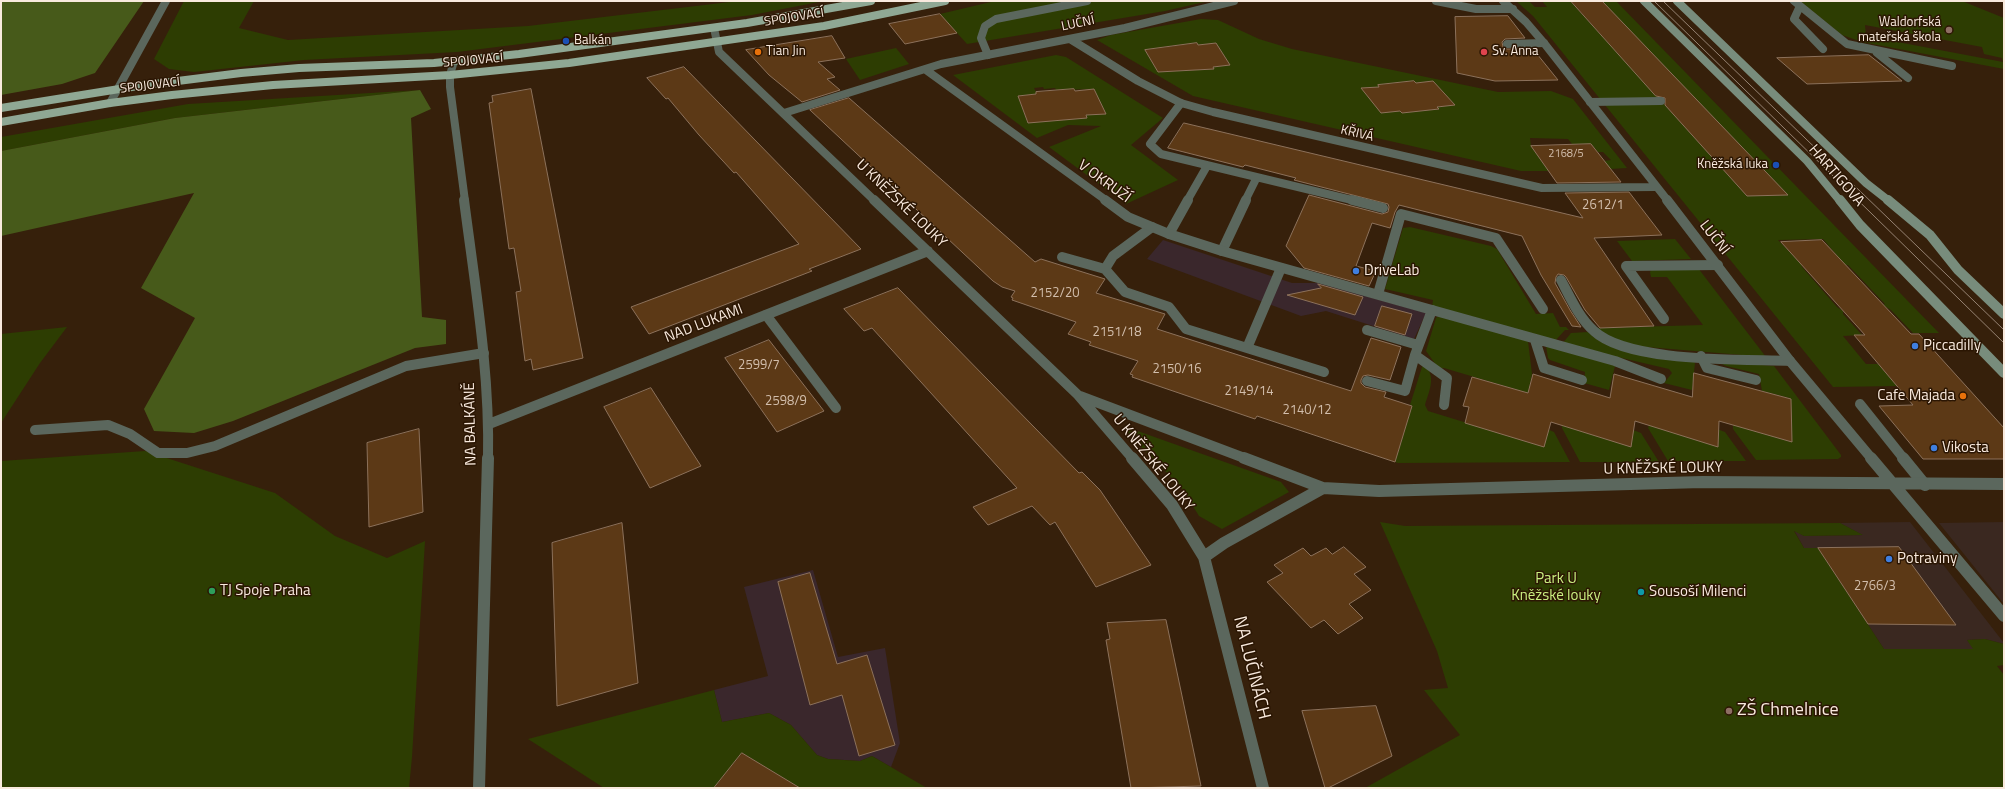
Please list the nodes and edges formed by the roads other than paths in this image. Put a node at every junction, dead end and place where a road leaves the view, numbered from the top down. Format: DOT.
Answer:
graph roads {
  1 [pos="166,1"];
  2 [pos="871,1"];
  3 [pos="945,1"];
  4 [pos="1086,1"];
  5 [pos="1234,1"];
  6 [pos="1436,1"];
  7 [pos="1503,1"];
  8 [pos="1644,1"];
  9 [pos="1677,1"];
  10 [pos="1794,1"];
  11 [pos="862,2"];
  12 [pos="1800,6"];
  13 [pos="1513,9"];
  14 [pos="714,28"];
  15 [pos="1070,39"];
  16 [pos="716,42"];
  17 [pos="1544,43"];
  18 [pos="1507,44"];
  19 [pos="1823,49"];
  20 [pos="1875,51"];
  21 [pos="988,55"];
  22 [pos="454,61"];
  23 [pos="1952,66"];
  24 [pos="926,70"];
  25 [pos="450,75"];
  26 [pos="1908,78"];
  27 [pos="119,87"];
  28 [pos="1661,100"];
  29 [pos="1590,102"];
  30 [pos="110,103"];
  31 [pos="1181,103"];
  32 [pos="1,108"];
  33 [pos="784,113"];
  34 [pos="1,122"];
  35 [pos="1207,166"];
  36 [pos="1256,178"];
  37 [pos="1655,187"];
  38 [pos="1383,208"];
  39 [pos="1152,227"];
  40 [pos="1169,234"];
  41 [pos="928,251"];
  42 [pos="1222,251"];
  43 [pos="1062,257"];
  44 [pos="1718,265"];
  45 [pos="1281,268"];
  46 [pos="1105,269"];
  47 [pos="1561,280"];
  48 [pos="1378,294"];
  49 [pos="1543,309"];
  50 [pos="1432,310"];
  51 [pos="2004,314"];
  52 [pos="766,315"];
  53 [pos="1664,319"];
  54 [pos="1367,330"];
  55 [pos="1535,340"];
  56 [pos="1418,344"];
  57 [pos="1247,348"];
  58 [pos="484,353"];
  59 [pos="1415,355"];
  60 [pos="1701,356"];
  61 [pos="1790,361"];
  62 [pos="1324,372"];
  63 [pos="2004,373"];
  64 [pos="1661,379"];
  65 [pos="1582,380"];
  66 [pos="1756,380"];
  67 [pos="1367,381"];
  68 [pos="1078,396"];
  69 [pos="1860,404"];
  70 [pos="1444,405"];
  71 [pos="836,408"];
  72 [pos="489,424"];
  73 [pos="35,430"];
  74 [pos="2004,484"];
  75 [pos="1893,485"];
  76 [pos="1925,485"];
  77 [pos="1323,488"];
  78 [pos="1204,557"];
  79 [pos="2004,616"];
  80 [pos="479,788"];
  81 [pos="1263,788"];
  1 -- 27 [label="street"];
  2 -- 11 [label="main road, SPOJOVACÍ"];
  3 -- 16 [label="main road, SPOJOVACÍ"];
  4 -- 21 [label="street"];
  5 -- 15 [label="street, LUČNÍ"];
  6 -- 13 [label="street"];
  7 -- 13 [label="street, LUČNÍ"];
  8 -- 63 [label="main road, HARTIGOVA"];
  9 -- 51 [label="main road, HARTIGOVA"];
  10 -- 12 [label="street"];
  11 -- 14 [label="main road, SPOJOVACÍ"];
  12 -- 19 [label="street"];
  12 -- 20 [label="street"];
  13 -- 17 [label="street, LUČNÍ"];
  14 -- 16 [label="street, U KNĚŽSKÉ LOUKY"];
  14 -- 22 [label="main road, SPOJOVACÍ"];
  15 -- 21 [label="street, LUČNÍ"];
  15 -- 31 [label="street, KŘIVÁ"];
  16 -- 25 [label="main road, SPOJOVACÍ"];
  16 -- 33 [label="street, U KNĚŽSKÉ LOUKY"];
  17 -- 18 [label="street"];
  17 -- 29 [label="street, LUČNÍ"];
  20 -- 23 [label="street"];
  20 -- 26 [label="street"];
  21 -- 24 [label="street, LUČNÍ"];
  22 -- 25 [label="street, NA BALKÁNĚ"];
  22 -- 27 [label="main road, SPOJOVACÍ"];
  24 -- 33 [label="street"];
  24 -- 39 [label="street, V OKRUŽÍ"];
  25 -- 30 [label="main road, SPOJOVACÍ"];
  25 -- 58 [label="street, NA BALKÁNĚ"];
  27 -- 30 [label="street"];
  27 -- 32 [label="main road, SPOJOVACÍ"];
  28 -- 29 [label="street"];
  29 -- 37 [label="street, LUČNÍ"];
  30 -- 34 [label="main road, SPOJOVACÍ"];
  31 -- 35 [label="street"];
  31 -- 37 [label="street, KŘIVÁ"];
  33 -- 41 [label="street, U KNĚŽSKÉ LOUKY"];
  35 -- 36 [label="street"];
  35 -- 40 [label="street"];
  36 -- 38 [label="street"];
  36 -- 42 [label="street"];
  37 -- 44 [label="street, LUČNÍ"];
  39 -- 40 [label="street, V OKRUŽÍ"];
  39 -- 46 [label="street"];
  40 -- 42 [label="street, V OKRUŽÍ"];
  41 -- 52 [label="street, NAD LUKAMI"];
  41 -- 68 [label="street, U KNĚŽSKÉ LOUKY"];
  42 -- 45 [label="street, V OKRUŽÍ"];
  43 -- 46 [label="street"];
  44 -- 53 [label="street"];
  44 -- 61 [label="street, LUČNÍ"];
  45 -- 48 [label="street, V OKRUŽÍ"];
  45 -- 57 [label="street"];
  46 -- 57 [label="street"];
  47 -- 60 [label="street"];
  48 -- 49 [label="street"];
  48 -- 50 [label="street, V OKRUŽÍ"];
  50 -- 55 [label="street, V OKRUŽÍ"];
  50 -- 56 [label="street"];
  52 -- 71 [label="street"];
  52 -- 72 [label="street, NAD LUKAMI"];
  54 -- 56 [label="street"];
  55 -- 64 [label="street, V OKRUŽÍ"];
  55 -- 65 [label="street"];
  56 -- 59 [label="street"];
  57 -- 62 [label="street"];
  58 -- 72 [label="street, NA BALKÁNĚ"];
  58 -- 73 [label="street"];
  59 -- 67 [label="street"];
  59 -- 70 [label="street"];
  60 -- 61 [label="street"];
  60 -- 66 [label="street"];
  61 -- 75 [label="street, LUČNÍ"];
  68 -- 77 [label="street, U KNĚŽSKÉ LOUKY"];
  68 -- 78 [label="street, U KNĚŽSKÉ LOUKY"];
  69 -- 76 [label="street"];
  72 -- 80 [label="street, NA BALKÁNĚ"];
  74 -- 76 [label="street, U KNĚŽSKÉ LOUKY"];
  75 -- 76 [label="street, U KNĚŽSKÉ LOUKY"];
  75 -- 77 [label="street, U KNĚŽSKÉ LOUKY"];
  75 -- 79 [label="street, LUČNÍ"];
  77 -- 78 [label="street"];
  78 -- 81 [label="street, NA LUČINÁCH"];
}
